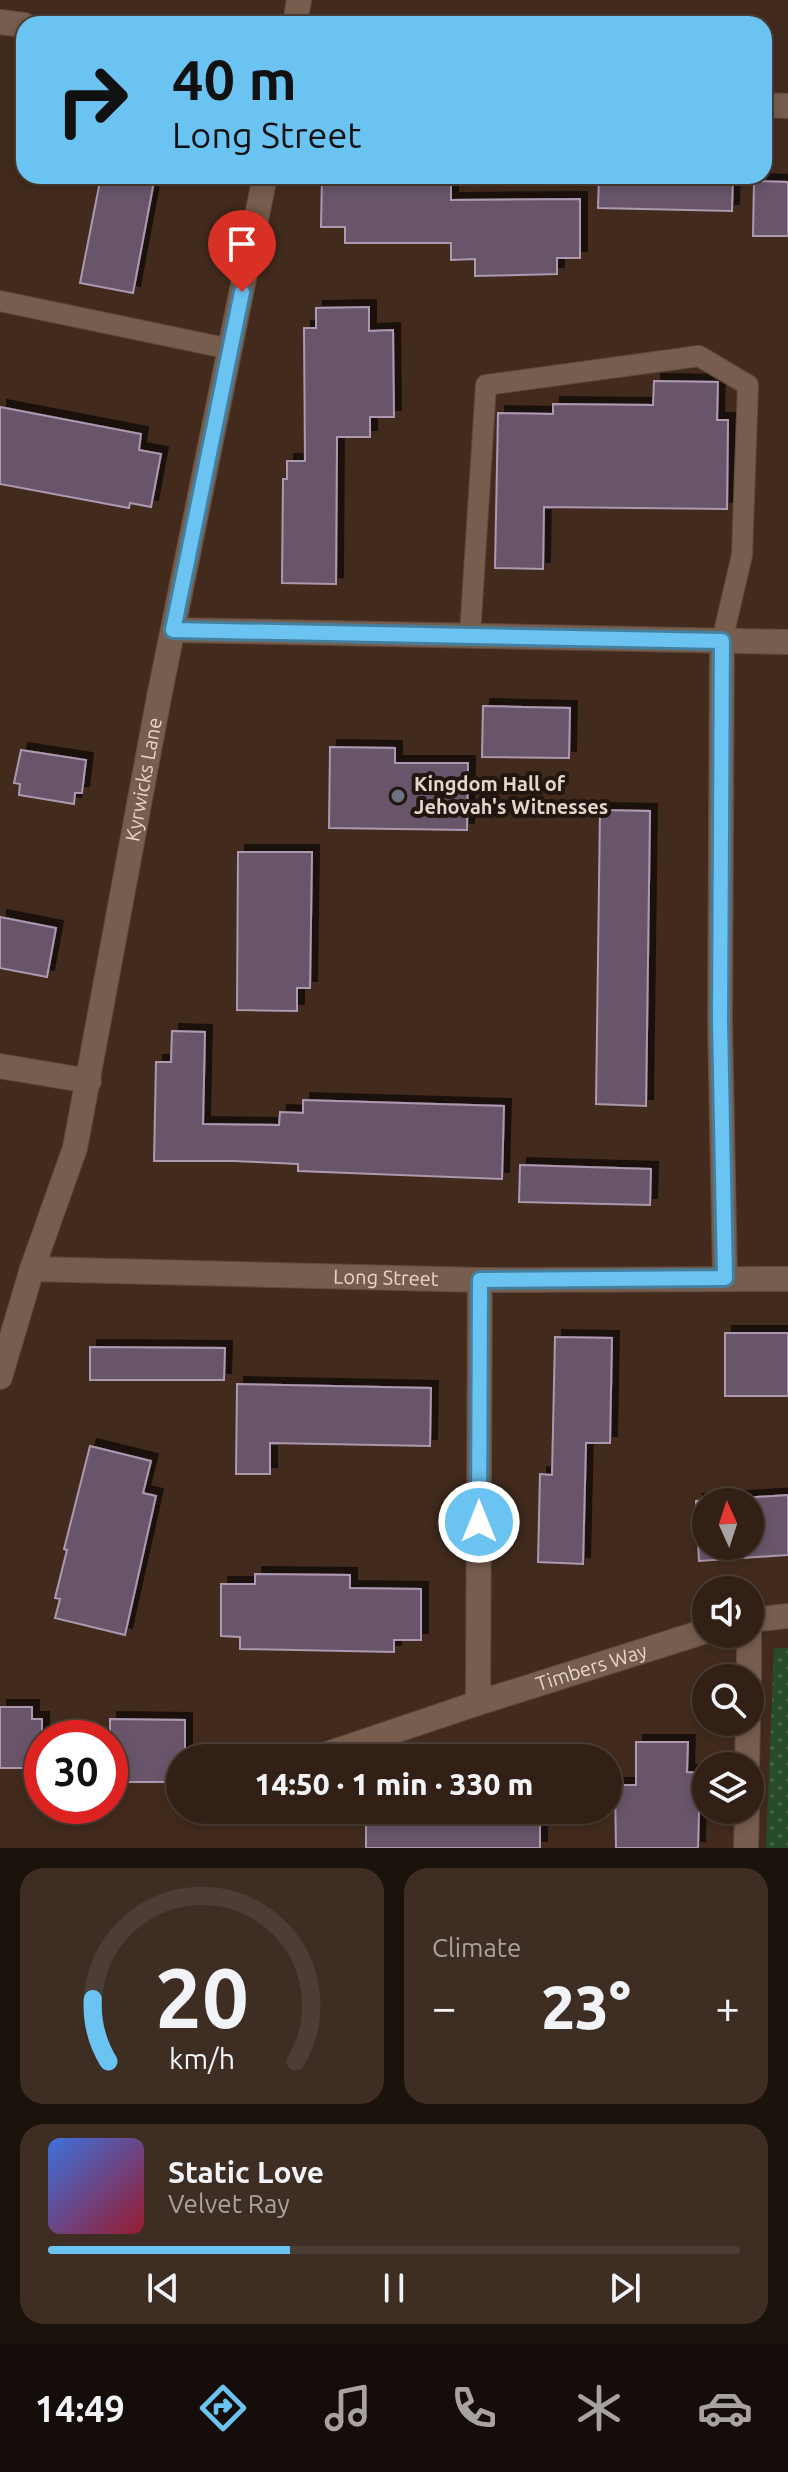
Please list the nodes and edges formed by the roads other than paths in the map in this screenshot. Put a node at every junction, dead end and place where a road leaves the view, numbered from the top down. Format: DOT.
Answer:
graph roads {
  1 [pos="263,184"];
  2 [pos="0,301"];
  3 [pos="230,349"];
  4 [pos="173,630"];
  5 [pos="470,635"];
  6 [pos="722,641"];
  7 [pos="788,642"];
  8 [pos="0,1066"];
  9 [pos="89,1081"];
  10 [pos="32,1269"];
  11 [pos="725,1278"];
  12 [pos="788,1279"];
  13 [pos="480,1280"];
  14 [pos="0,1377"];
  15 [pos="788,1616"];
  16 [pos="764,1619"];
  17 [pos="692,1635"];
  18 [pos="478,1703"];
  19 [pos="356,1744"];
  20 [pos="747,1824"];
  21 [pos="746,1848"];
  1 -- 3 [label="street, Kyrwicks Lane"];
  2 -- 3 [label="lane"];
  3 -- 4 [label="street, Kyrwicks Lane"];
  4 -- 5 [label="street"];
  4 -- 9 [label="street, Kyrwicks Lane"];
  5 -- 6 [label="street"];
  5 -- 6 [label="lane"];
  6 -- 7 [label="street"];
  6 -- 11 [label="street"];
  8 -- 9 [label="street"];
  9 -- 10 [label="street, Kyrwicks Lane"];
  10 -- 13 [label="street, Long Street"];
  10 -- 14 [label="street, Kyrwicks Lane"];
  11 -- 12 [label="street, Long Street"];
  11 -- 13 [label="street, Long Street"];
  13 -- 18 [label="street"];
  15 -- 16 [label="street"];
  17 -- 18 [label="street, Timbers Way"];
  18 -- 19 [label="street, Timbers Way"];
  20 -- 21 [label="street"];
}
